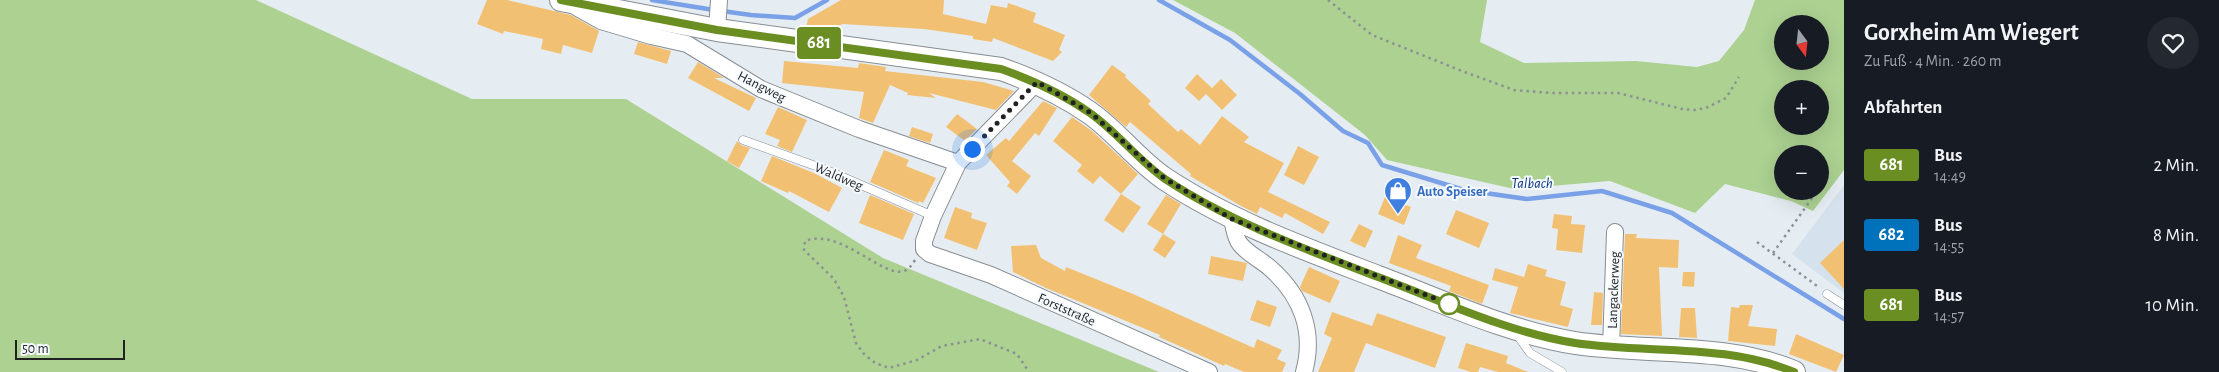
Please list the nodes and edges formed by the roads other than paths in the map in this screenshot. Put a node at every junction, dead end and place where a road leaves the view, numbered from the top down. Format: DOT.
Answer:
graph roads {
  1 [pos="565,1"];
  2 [pos="719,1"];
  3 [pos="718,24"];
  4 [pos="1037,82"];
  5 [pos="744,140"];
  6 [pos="958,163"];
  7 [pos="933,216"];
  8 [pos="1232,219"];
  9 [pos="1615,232"];
  10 [pos="1827,294"];
  11 [pos="1844,305"];
  12 [pos="1512,328"];
  13 [pos="1611,348"];
  14 [pos="1209,372"];
  15 [pos="1304,372"];
  16 [pos="1562,372"];
  17 [pos="1794,372"];
  1 -- 3 [label="main road"];
  1 -- 6 [label="street, Hangweg"];
  2 -- 3 [label="street"];
  3 -- 4 [label="main road"];
  4 -- 6 [label="street"];
  4 -- 8 [label="main road"];
  5 -- 7 [label="lane, Waldweg"];
  6 -- 7 [label="street"];
  7 -- 14 [label="street, Forststraße"];
  8 -- 12 [label="main road"];
  8 -- 15 [label="street"];
  9 -- 13 [label="street, Langackerweg"];
  10 -- 11 [label="lane"];
  12 -- 13 [label="main road"];
  12 -- 16 [label="lane"];
  13 -- 17 [label="main road"];
}
